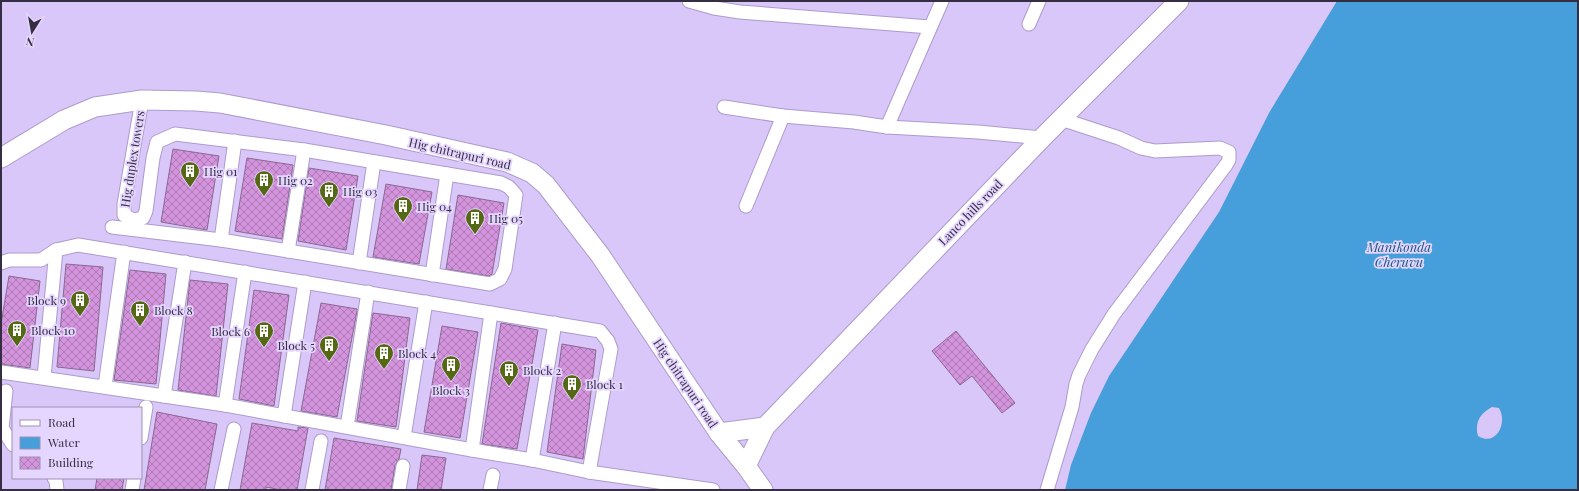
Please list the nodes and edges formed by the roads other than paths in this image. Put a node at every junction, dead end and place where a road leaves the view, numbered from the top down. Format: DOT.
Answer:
graph roads {
  1 [pos="689,1"];
  2 [pos="942,1"];
  3 [pos="1039,1"];
  4 [pos="1179,1"];
  5 [pos="1029,24"];
  6 [pos="930,27"];
  7 [pos="142,100"];
  8 [pos="724,107"];
  9 [pos="784,116"];
  10 [pos="1061,119"];
  11 [pos="887,127"];
  12 [pos="1042,138"];
  13 [pos="236,141"];
  14 [pos="304,150"];
  15 [pos="1,158"];
  16 [pos="374,162"];
  17 [pos="447,174"];
  18 [pos="746,206"];
  19 [pos="112,227"];
  20 [pos="221,240"];
  21 [pos="56,250"];
  22 [pos="288,251"];
  23 [pos="124,252"];
  24 [pos="185,262"];
  25 [pos="1,263"];
  26 [pos="359,263"];
  27 [pos="246,272"];
  28 [pos="432,275"];
  29 [pos="305,282"];
  30 [pos="368,292"];
  31 [pos="426,302"];
  32 [pos="491,313"];
  33 [pos="555,323"];
  34 [pos="1,372"];
  35 [pos="44,377"];
  36 [pos="105,386"];
  37 [pos="6,391"];
  38 [pos="164,396"];
  39 [pos="226,405"];
  40 [pos="146,407"];
  41 [pos="284,416"];
  42 [pos="346,427"];
  43 [pos="765,427"];
  44 [pos="234,429"];
  45 [pos="142,432"];
  46 [pos="719,432"];
  47 [pos="404,437"];
  48 [pos="321,441"];
  49 [pos="12,443"];
  50 [pos="472,450"];
  51 [pos="532,460"];
  52 [pos="403,466"];
  53 [pos="746,466"];
  54 [pos="589,472"];
  55 [pos="492,475"];
  56 [pos="55,479"];
  57 [pos="134,479"];
  58 [pos="57,490"];
  59 [pos="132,490"];
  60 [pos="221,490"];
  61 [pos="312,490"];
  62 [pos="399,490"];
  63 [pos="490,490"];
  64 [pos="713,490"];
  65 [pos="763,490"];
  66 [pos="1047,490"];
  1 -- 6 [label="street"];
  2 -- 6 [label="street"];
  3 -- 5 [label="street"];
  4 -- 10 [label="street, Lanco hills road"];
  6 -- 11 [label="street"];
  7 -- 13 [label="street, Hig duplex towers"];
  7 -- 15 [label="street, Hig chitrapuri road"];
  7 -- 46 [label="street, Hig chitrapuri road"];
  8 -- 9 [label="street"];
  9 -- 11 [label="street"];
  9 -- 18 [label="street"];
  10 -- 12 [label="street, Lanco hills road"];
  10 -- 66 [label="street"];
  11 -- 12 [label="street"];
  12 -- 43 [label="street, Lanco hills road"];
  13 -- 14 [label="street"];
  13 -- 20 [label="street"];
  14 -- 16 [label="street"];
  14 -- 22 [label="street"];
  16 -- 17 [label="street"];
  16 -- 26 [label="street"];
  17 -- 28 [label="street"];
  17 -- 28 [label="street"];
  19 -- 20 [label="street"];
  20 -- 22 [label="street"];
  21 -- 23 [label="street"];
  21 -- 25 [label="street"];
  21 -- 35 [label="street"];
  22 -- 26 [label="street"];
  23 -- 24 [label="street"];
  23 -- 36 [label="street"];
  24 -- 27 [label="street"];
  24 -- 38 [label="street"];
  26 -- 28 [label="street"];
  27 -- 29 [label="street"];
  27 -- 39 [label="street"];
  29 -- 30 [label="street"];
  29 -- 41 [label="street"];
  30 -- 31 [label="street"];
  30 -- 42 [label="street"];
  31 -- 32 [label="street"];
  31 -- 47 [label="street"];
  32 -- 33 [label="street"];
  32 -- 50 [label="street"];
  33 -- 51 [label="street"];
  33 -- 54 [label="street"];
  34 -- 35 [label="street"];
  35 -- 36 [label="street"];
  36 -- 38 [label="street"];
  37 -- 49 [label="street"];
  38 -- 39 [label="street"];
  39 -- 41 [label="street"];
  40 -- 45 [label="street"];
  41 -- 42 [label="street"];
  42 -- 47 [label="street"];
  43 -- 46 [label="street"];
  43 -- 53 [label="street, Lanco hills road"];
  44 -- 60 [label="street"];
  46 -- 53 [label="street, Hig chitrapuri road"];
  47 -- 50 [label="street"];
  48 -- 61 [label="street"];
  50 -- 51 [label="street"];
  51 -- 54 [label="street"];
  52 -- 62 [label="street"];
  53 -- 65 [label="street, Hig chitrapuri road"];
  54 -- 64 [label="street"];
  55 -- 63 [label="street"];
  56 -- 58 [label="street"];
  57 -- 59 [label="street"];
}
